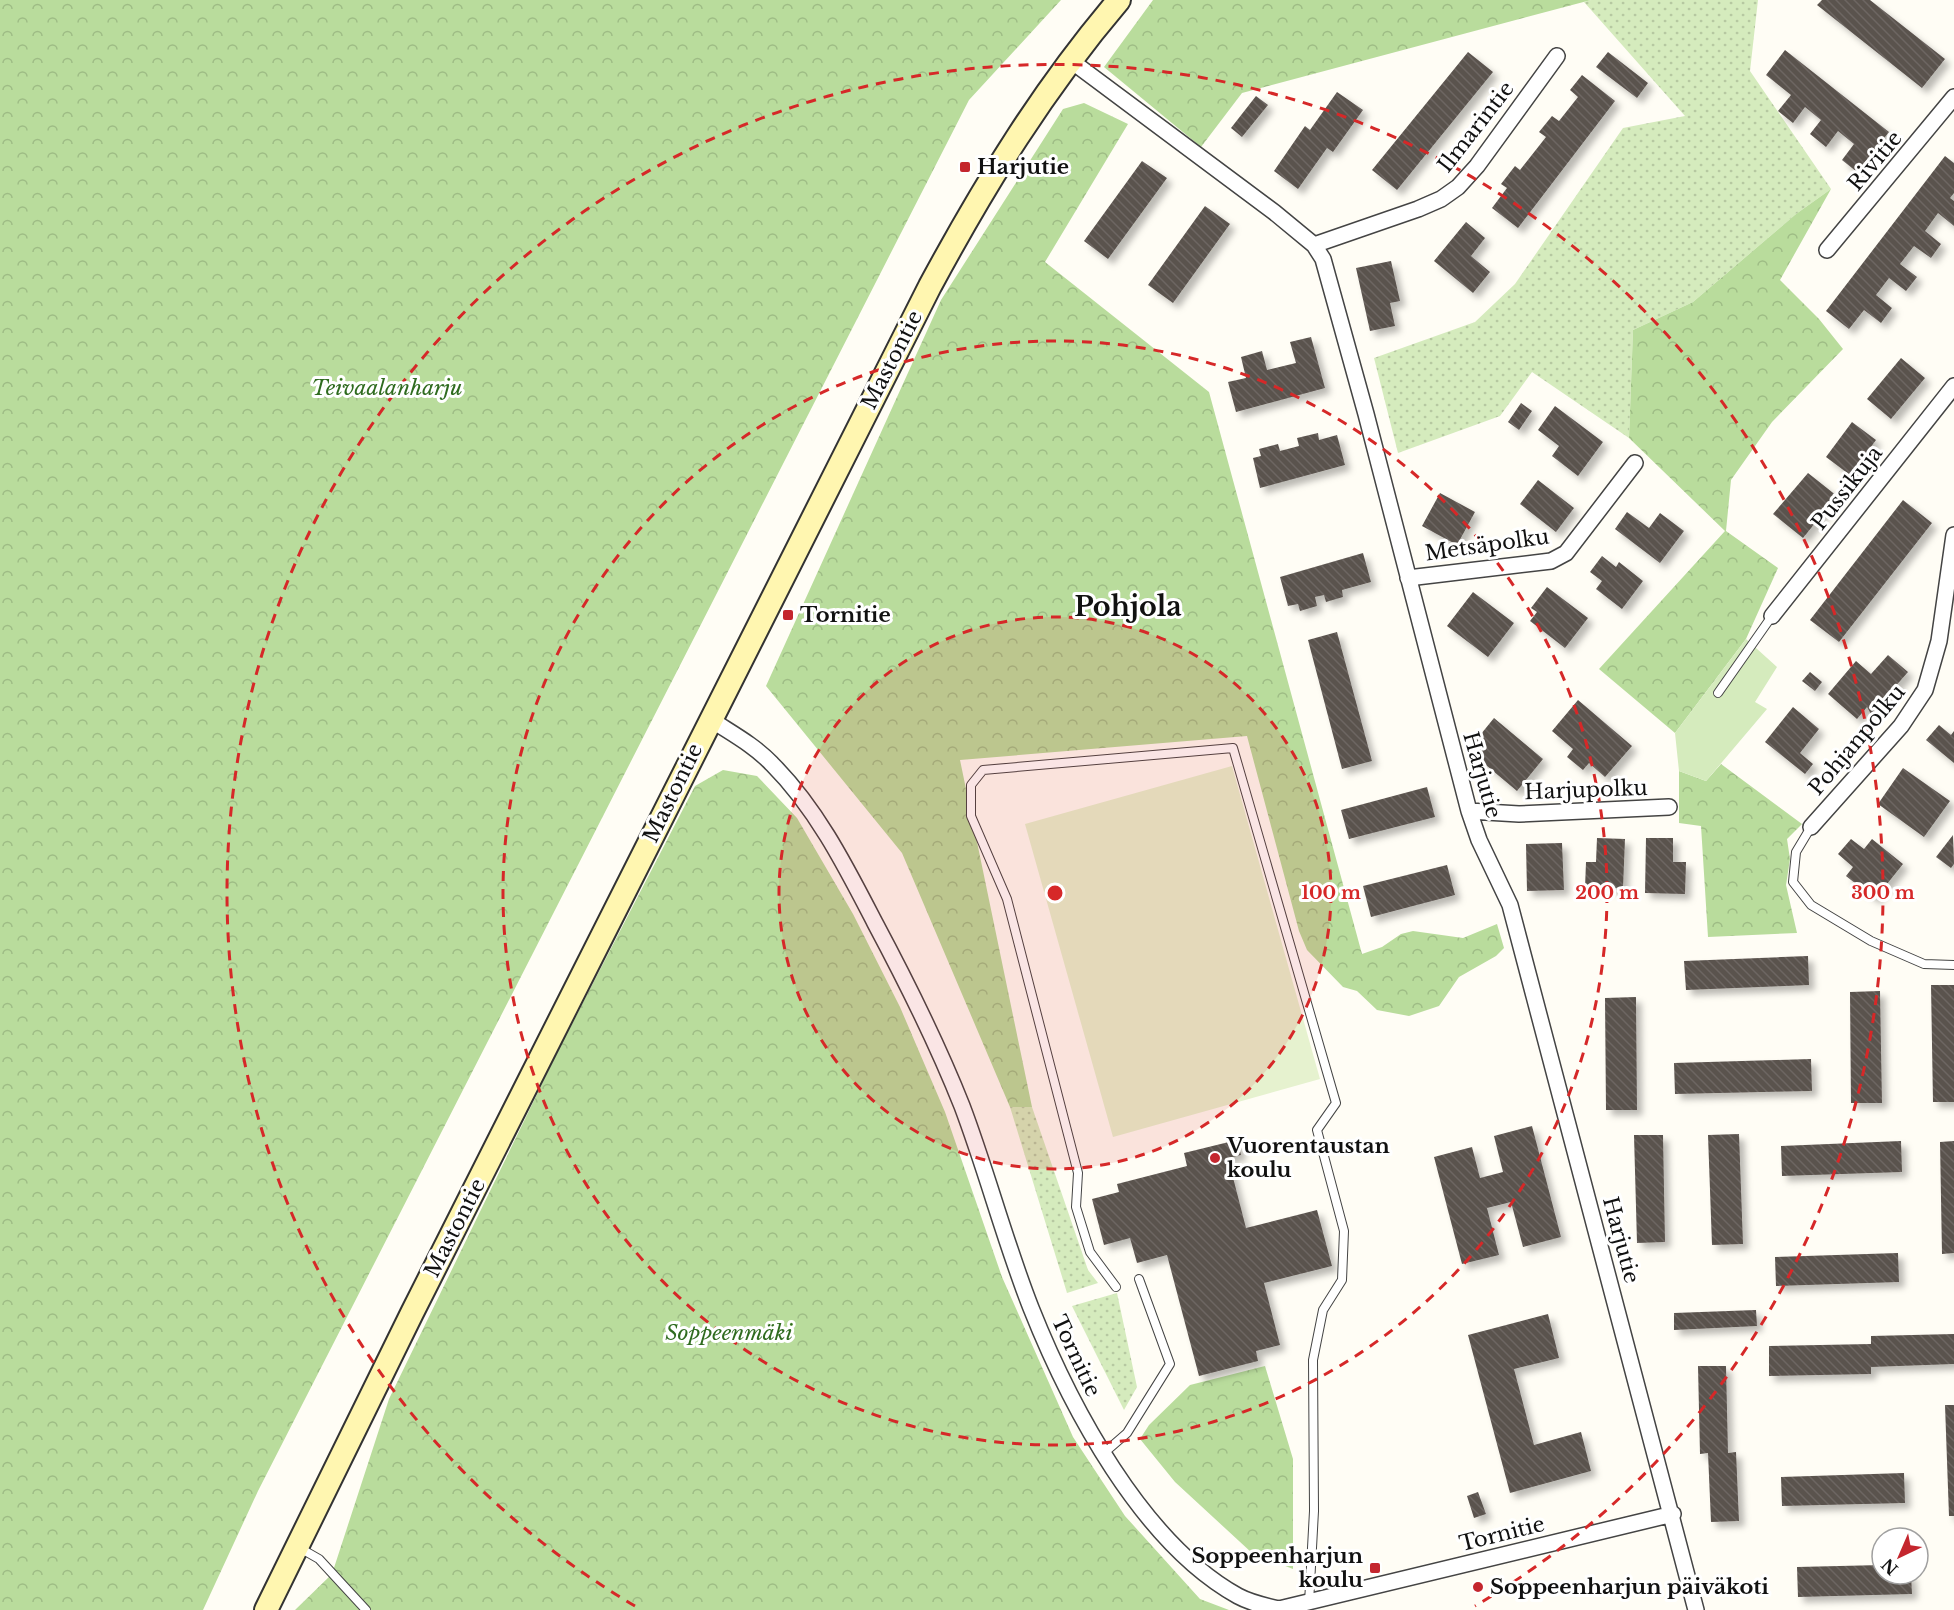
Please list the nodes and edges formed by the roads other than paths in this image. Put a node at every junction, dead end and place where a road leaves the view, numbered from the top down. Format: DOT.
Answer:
graph roads {
  1 [pos="1119,0"];
  2 [pos="1557,56"];
  3 [pos="1070,60"];
  4 [pos="1954,97"];
  5 [pos="1314,244"];
  6 [pos="1827,250"];
  7 [pos="1954,386"];
  8 [pos="1635,463"];
  9 [pos="1954,535"];
  10 [pos="1408,578"];
  11 [pos="1772,616"];
  12 [pos="1718,693"];
  13 [pos="710,720"];
  14 [pos="1669,807"];
  15 [pos="1469,810"];
  16 [pos="1811,827"];
  17 [pos="1954,965"];
  18 [pos="1139,1279"];
  19 [pos="1116,1287"];
  20 [pos="1104,1454"];
  21 [pos="1673,1514"];
  22 [pos="297,1546"];
  23 [pos="1309,1603"];
  24 [pos="266,1610"];
  25 [pos="366,1610"];
  26 [pos="1696,1610"];
  1 -- 3 [label="main road, Mastontie"];
  2 -- 5 [label="street, Ilmarintie"];
  3 -- 5 [label="street, Harjutie"];
  3 -- 13 [label="main road, Mastontie"];
  4 -- 6 [label="street, Rivitie"];
  5 -- 10 [label="street, Harjutie"];
  7 -- 11 [label="street, Pussikuja"];
  8 -- 10 [label="street, Metsäpolku"];
  9 -- 16 [label="street, Pohjanpolku"];
  10 -- 15 [label="street, Harjutie"];
  11 -- 12 [label="lane"];
  13 -- 20 [label="street, Tornitie"];
  13 -- 22 [label="main road, Mastontie"];
  14 -- 15 [label="street, Harjupolku"];
  15 -- 21 [label="street, Harjutie"];
  16 -- 17 [label="lane"];
  18 -- 20 [label="lane"];
  19 -- 23 [label="lane"];
  20 -- 23 [label="street, Tornitie"];
  21 -- 23 [label="street, Tornitie"];
  21 -- 26 [label="street, Harjutie"];
  22 -- 24 [label="main road, Mastontie"];
  22 -- 25 [label="lane"];
}
